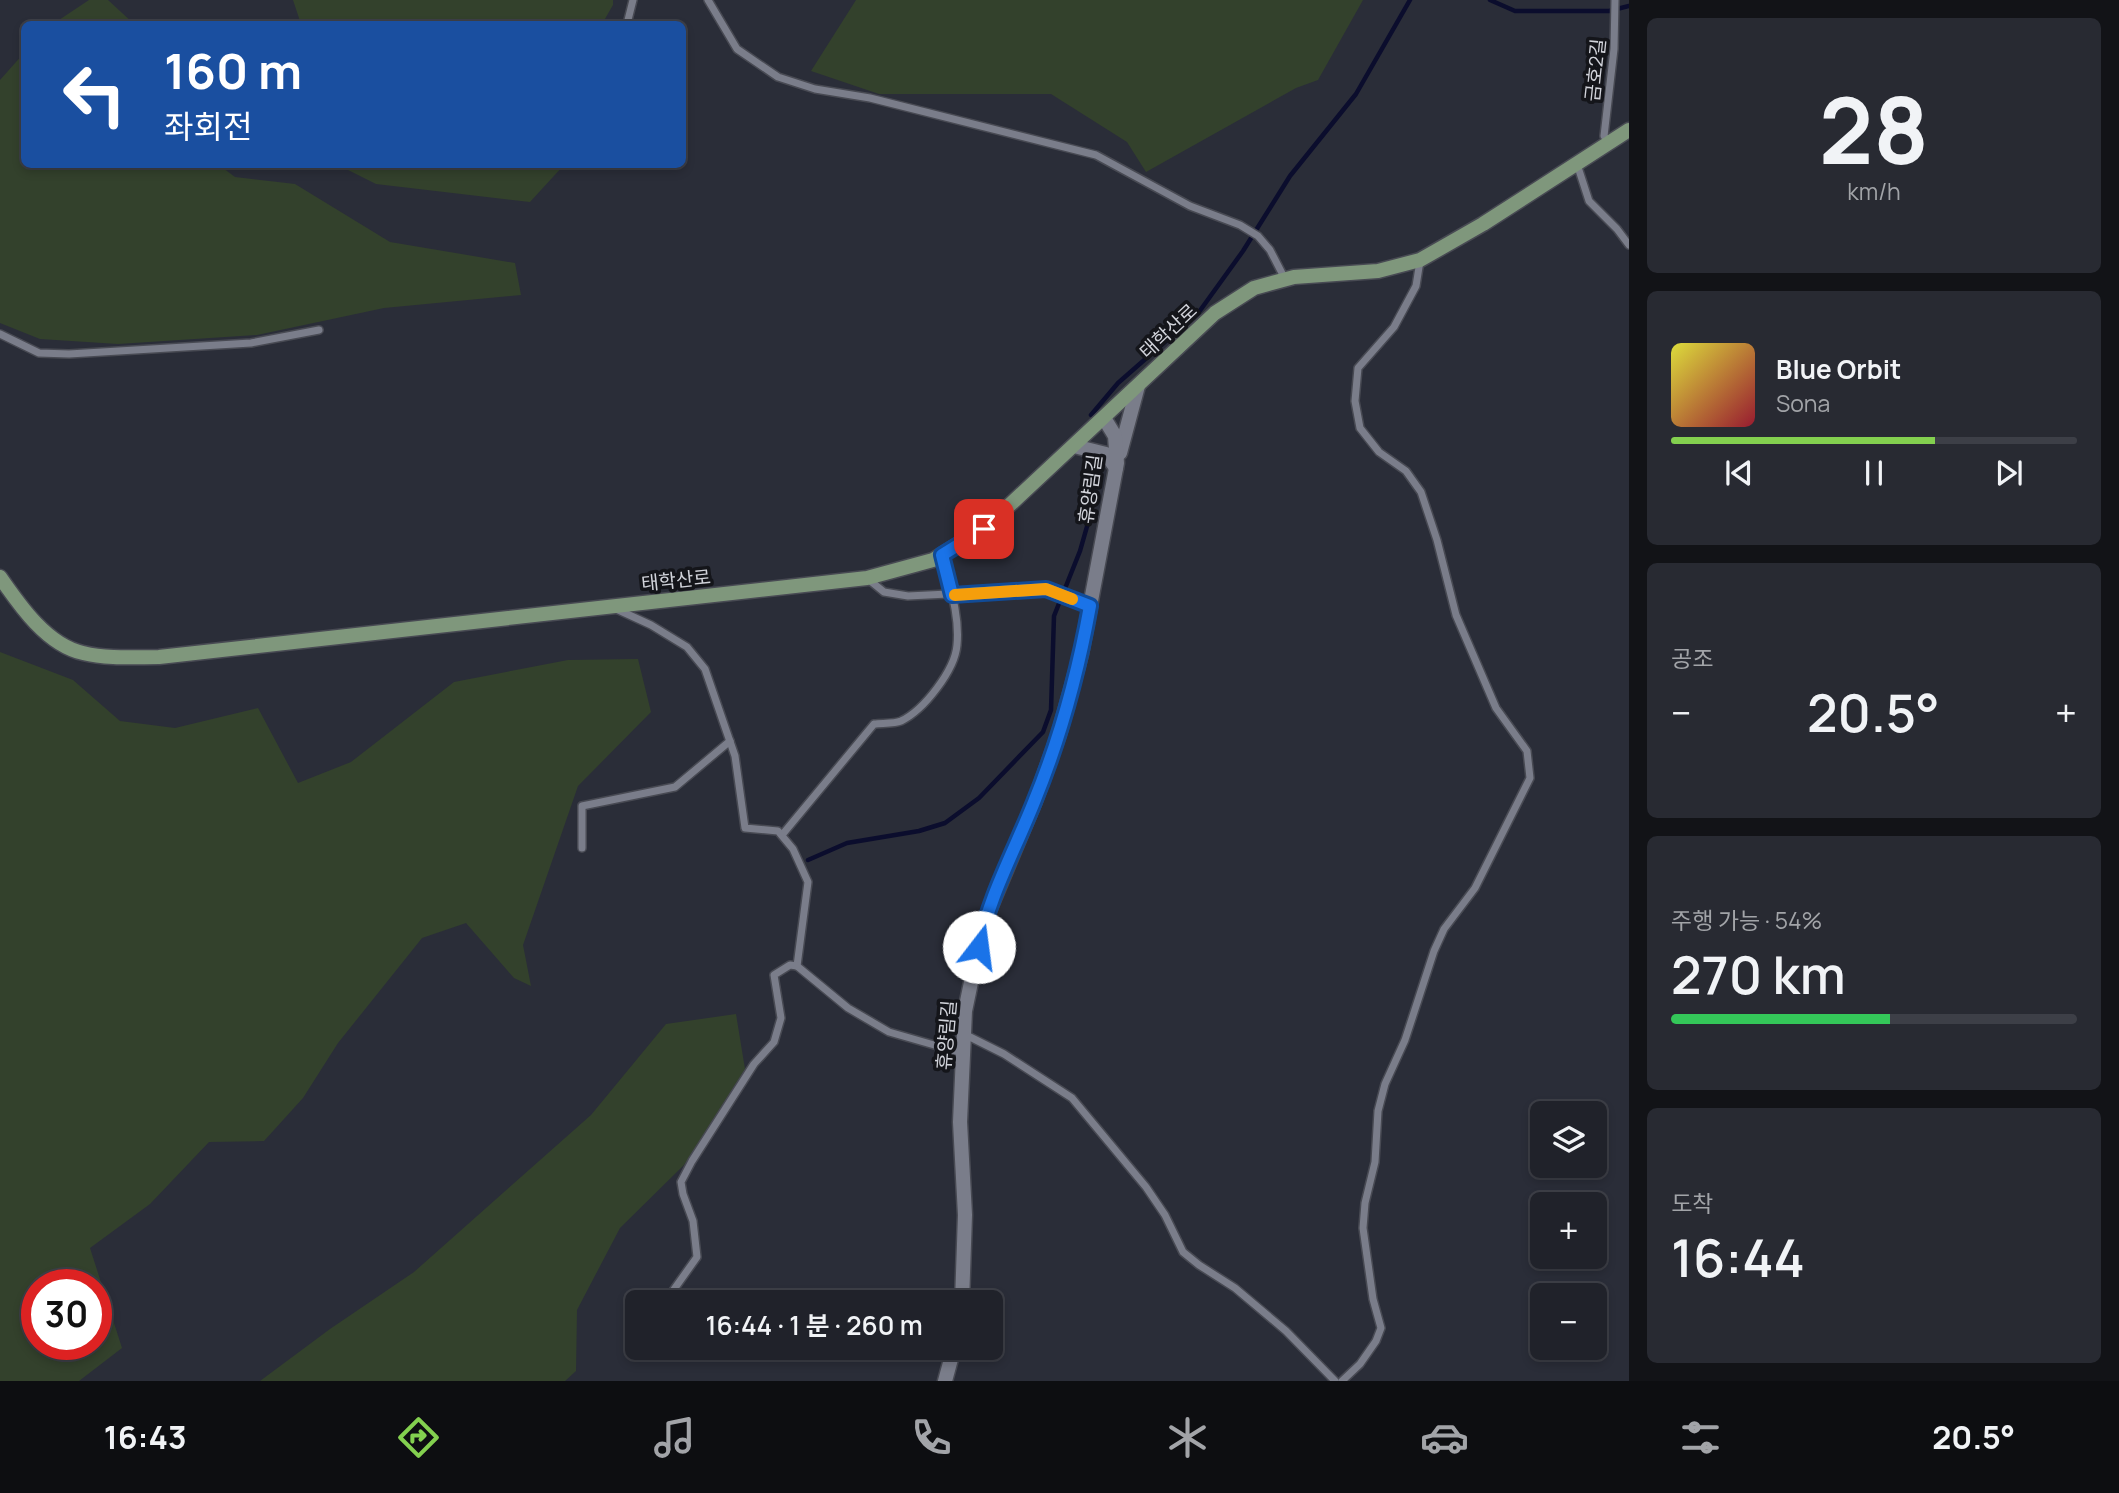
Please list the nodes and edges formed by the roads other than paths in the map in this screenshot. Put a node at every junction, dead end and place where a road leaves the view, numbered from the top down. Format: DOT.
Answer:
graph roads {
  1 [pos="633,0"];
  2 [pos="708,0"];
  3 [pos="1615,0"];
  4 [pos="628,21"];
  5 [pos="1629,130"];
  6 [pos="1609,142"];
  7 [pos="1577,163"];
  8 [pos="1629,245"];
  9 [pos="1420,260"];
  10 [pos="1285,279"];
  11 [pos="319,330"];
  12 [pos="0,334"];
  13 [pos="1138,386"];
  14 [pos="1104,418"];
  15 [pos="1074,446"];
  16 [pos="1116,468"];
  17 [pos="942,555"];
  18 [pos="0,578"];
  19 [pos="867,578"];
  20 [pos="952,595"];
  21 [pos="1090,606"];
  22 [pos="611,607"];
  23 [pos="730,741"];
  24 [pos="782,835"];
  25 [pos="582,848"];
  26 [pos="797,966"];
  27 [pos="964,1034"];
  28 [pos="962,1053"];
  29 [pos="673,1290"];
  30 [pos="962,1290"];
  31 [pos="951,1360"];
  32 [pos="945,1381"];
  33 [pos="1335,1381"];
  34 [pos="1342,1381"];
  1 -- 4 [label="lane"];
  2 -- 10 [label="lane"];
  3 -- 6 [label="lane, 금호2길"];
  5 -- 6 [label="street, 태학산로"];
  6 -- 7 [label="street, 태학산로"];
  7 -- 8 [label="lane"];
  7 -- 9 [label="street, 태학산로"];
  9 -- 10 [label="street, 태학산로"];
  9 -- 34 [label="lane"];
  10 -- 13 [label="street, 태학산로"];
  11 -- 12 [label="lane"];
  13 -- 14 [label="street, 태학산로"];
  13 -- 16 [label="street"];
  14 -- 15 [label="street, 태학산로"];
  14 -- 16 [label="street, 휴양림길"];
  15 -- 16 [label="street"];
  15 -- 17 [label="street, 태학산로"];
  16 -- 21 [label="street, 휴양림길"];
  17 -- 19 [label="street, 태학산로"];
  17 -- 20 [label="lane"];
  18 -- 22 [label="street, 태학산로"];
  19 -- 20 [label="lane"];
  19 -- 22 [label="street, 태학산로"];
  20 -- 21 [label="lane"];
  20 -- 24 [label="lane"];
  21 -- 27 [label="street, 휴양림길"];
  22 -- 23 [label="lane"];
  23 -- 24 [label="lane"];
  23 -- 25 [label="lane"];
  24 -- 26 [label="lane"];
  26 -- 28 [label="lane"];
  26 -- 29 [label="lane"];
  27 -- 28 [label="street, 휴양림길"];
  27 -- 33 [label="lane"];
  28 -- 30 [label="street, 휴양림길"];
  31 -- 32 [label="street"];
}
